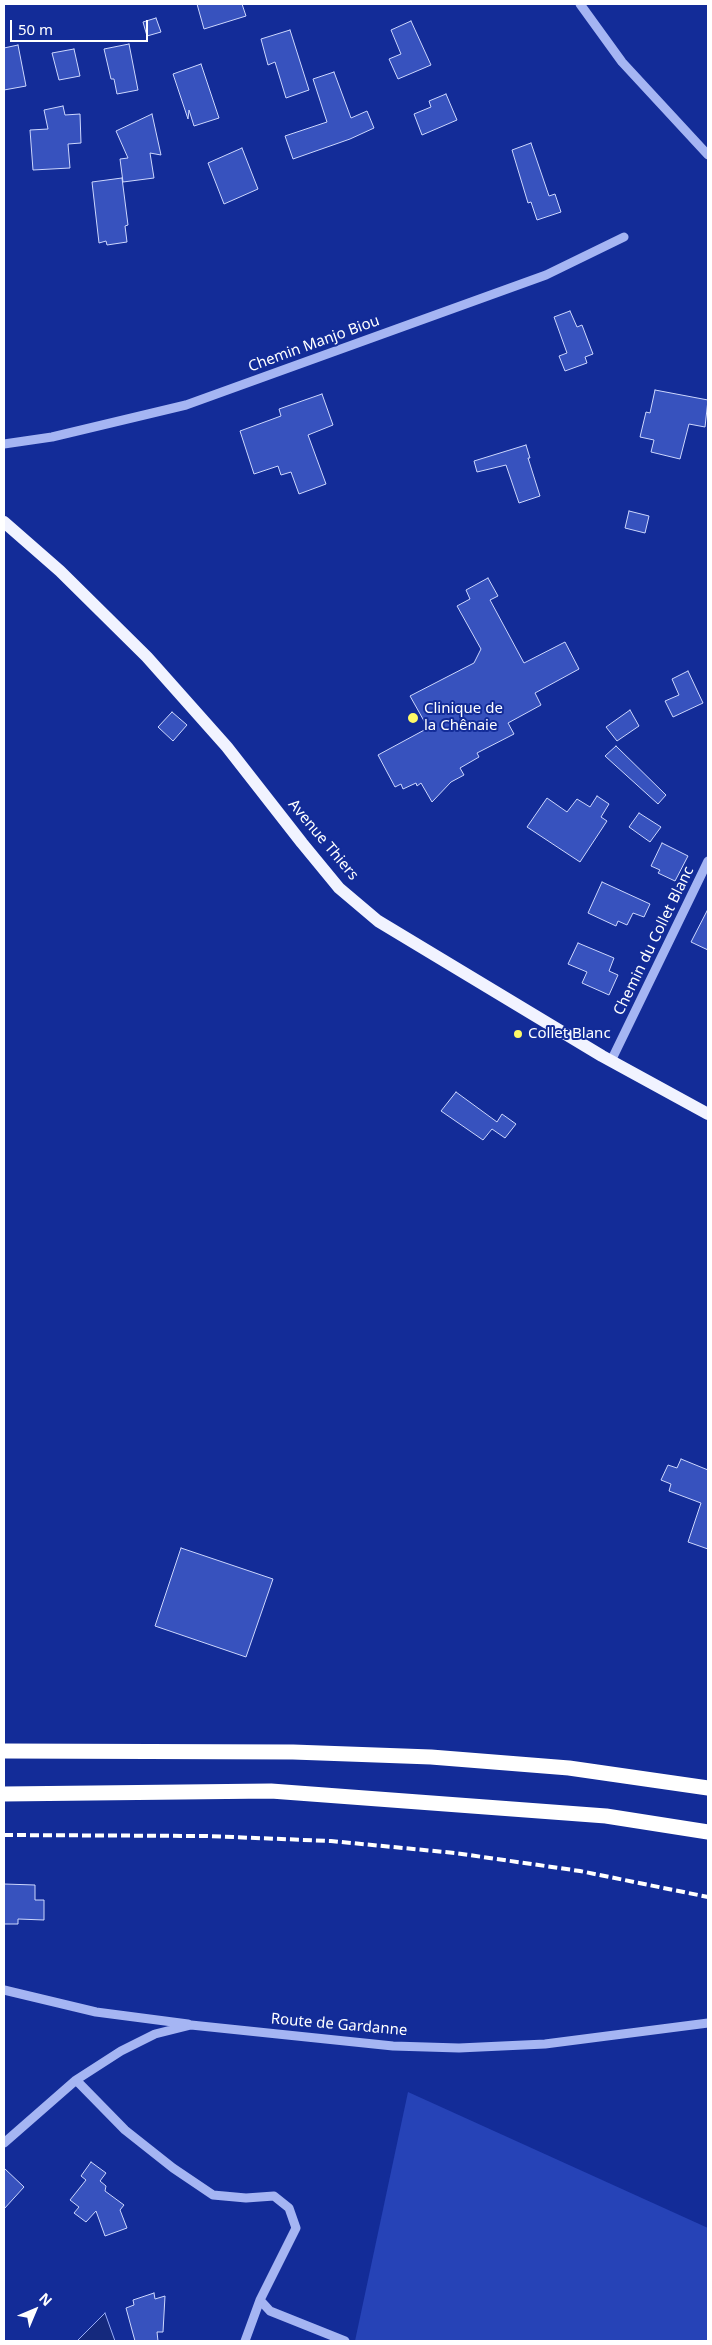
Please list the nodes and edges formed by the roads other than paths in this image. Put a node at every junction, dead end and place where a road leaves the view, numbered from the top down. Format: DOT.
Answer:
graph roads {
  1 [pos="580,4"];
  2 [pos="708,155"];
  3 [pos="624,237"];
  4 [pos="4,444"];
  5 [pos="4,522"];
  6 [pos="708,861"];
  7 [pos="611,1061"];
  8 [pos="708,1114"];
  9 [pos="4,1751"];
  10 [pos="708,1788"];
  11 [pos="4,1794"];
  12 [pos="708,1832"];
  13 [pos="4,1990"];
  14 [pos="708,2023"];
  15 [pos="191,2024"];
  16 [pos="76,2080"];
  17 [pos="4,2143"];
  18 [pos="260,2300"];
  19 [pos="245,2341"];
  20 [pos="345,2341"];
  1 -- 2 [label="street"];
  3 -- 4 [label="street, Chemin Manjo Biou"];
  5 -- 7 [label="main road, Avenue Thiers"];
  6 -- 7 [label="street, Chemin du Collet Blanc"];
  7 -- 8 [label="main road, Avenue Thiers"];
  9 -- 10 [label="highway"];
  11 -- 12 [label="highway"];
  13 -- 15 [label="street"];
  14 -- 15 [label="street, Route de Gardanne"];
  15 -- 16 [label="street, Route de Gardanne"];
  16 -- 17 [label="street, Route de Gardanne"];
  16 -- 18 [label="street"];
  18 -- 19 [label="street"];
  18 -- 20 [label="street"];
}
